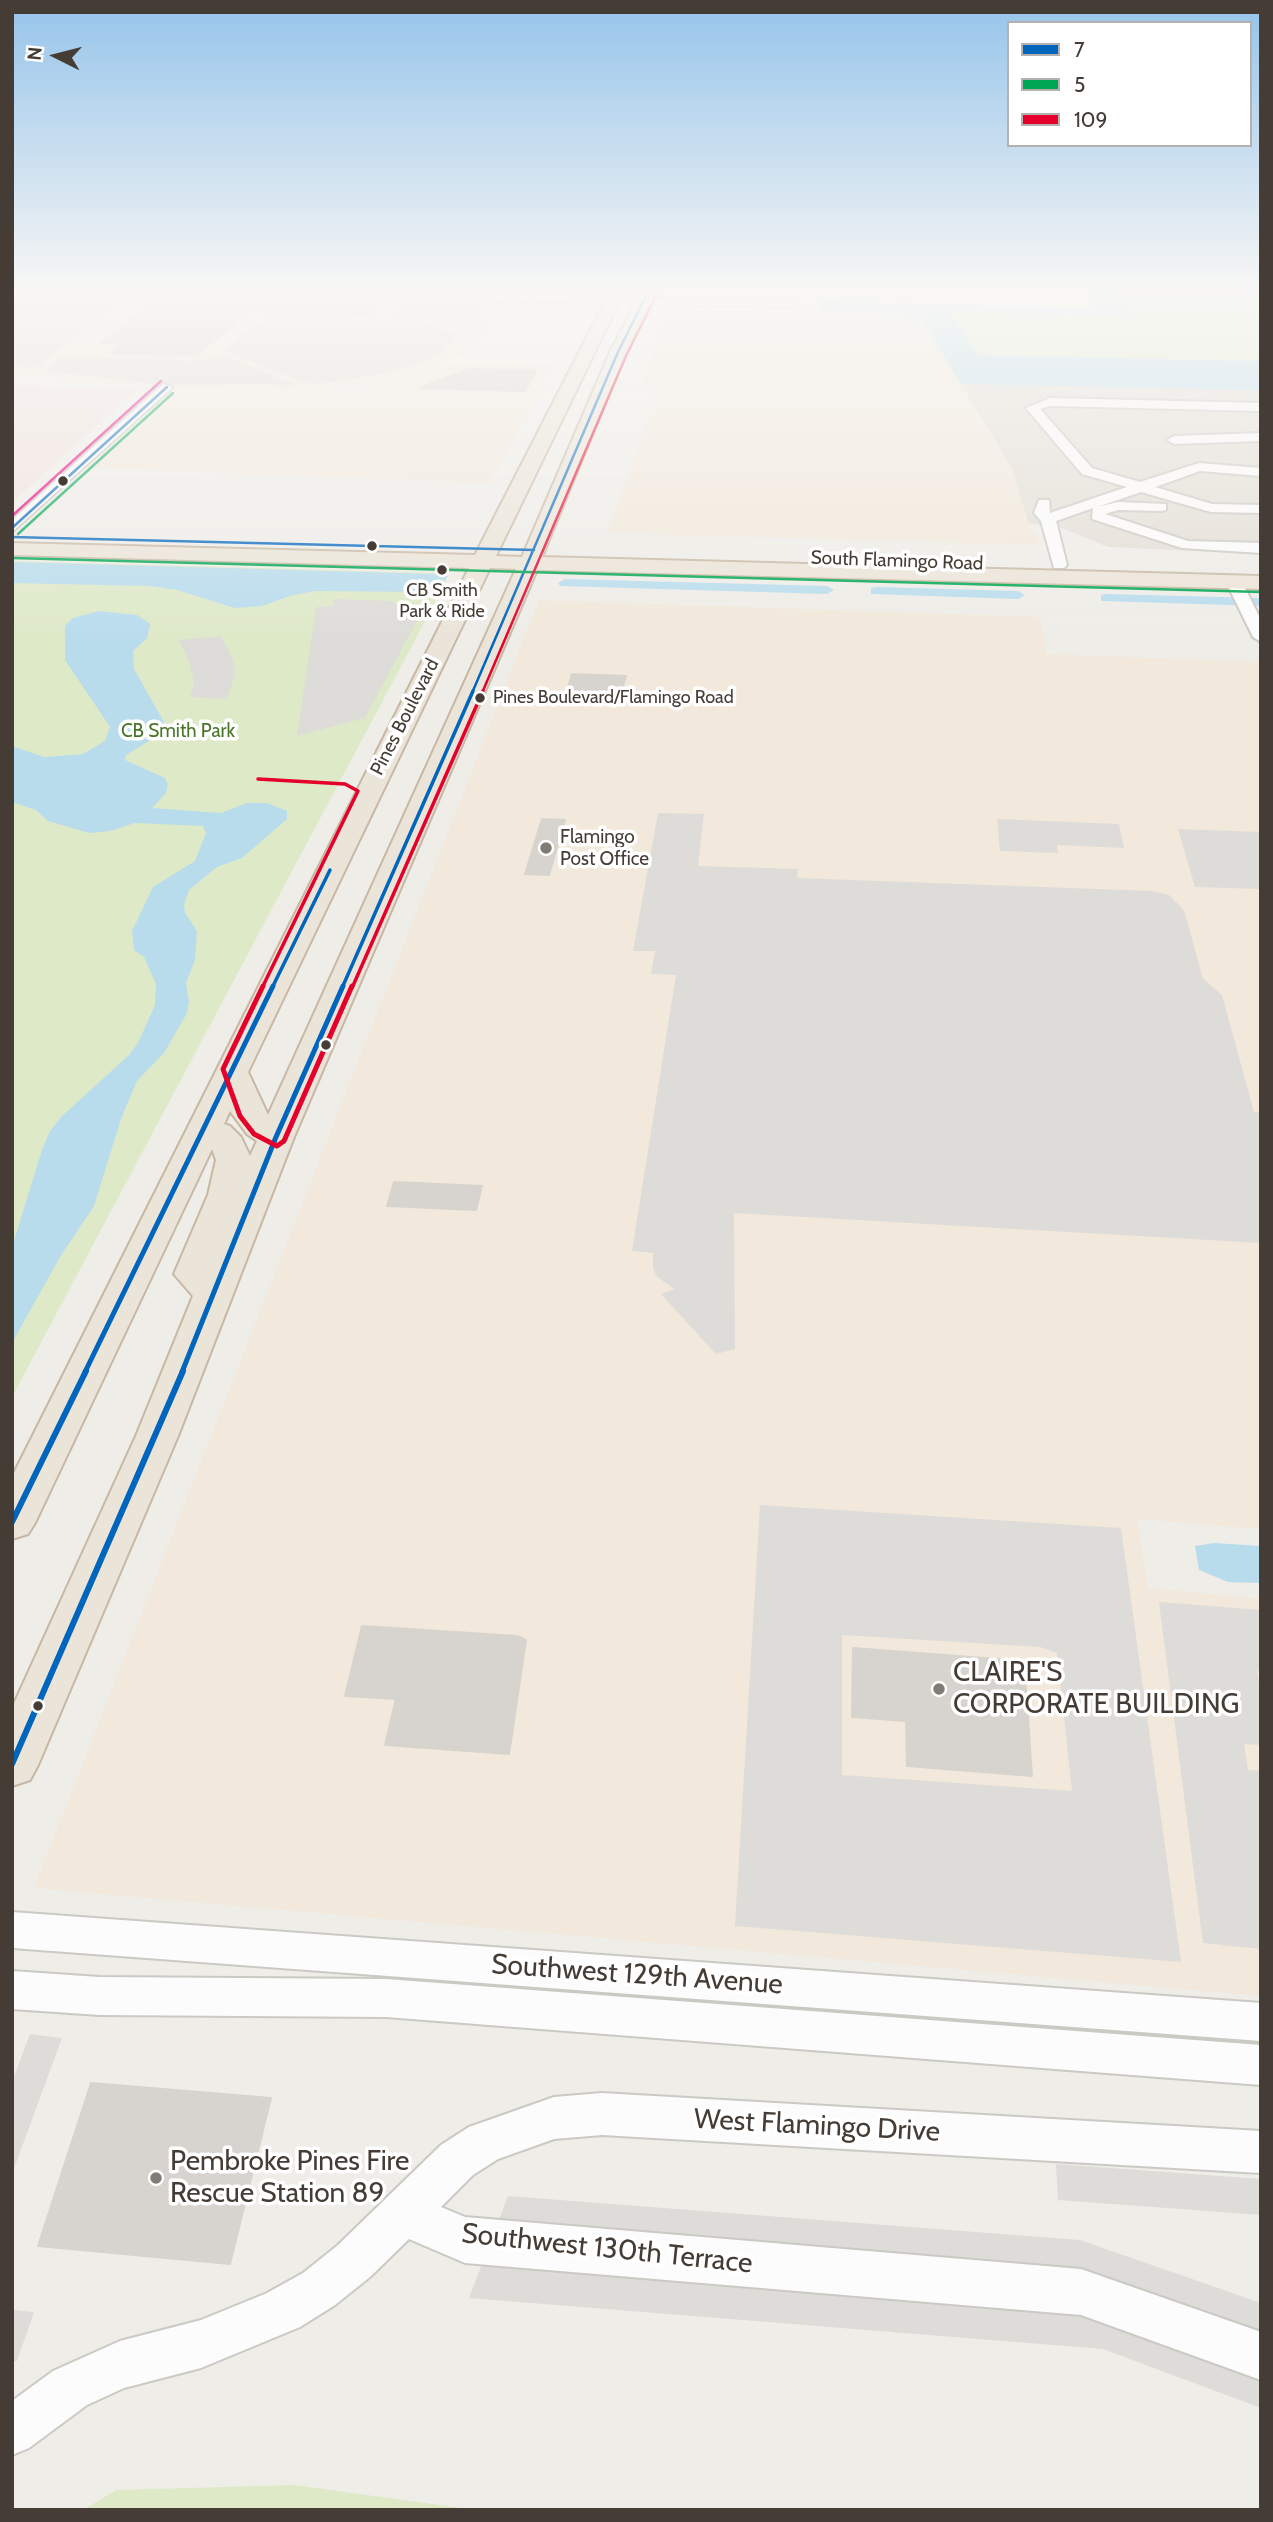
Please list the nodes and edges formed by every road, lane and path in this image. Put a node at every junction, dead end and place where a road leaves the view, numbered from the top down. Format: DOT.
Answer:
graph roads {
  1 [pos="126,408"];
  2 [pos="144,408"];
  3 [pos="560,408"];
  4 [pos="597,408"];
  5 [pos="1032,408"];
  6 [pos="122,412"];
  7 [pos="1261,437"];
  8 [pos="108,441"];
  9 [pos="1199,467"];
  10 [pos="1261,472"];
  11 [pos="1133,487"];
  12 [pos="1184,501"];
  13 [pos="1261,509"];
  14 [pos="12,510"];
  15 [pos="1048,519"];
  16 [pos="12,528"];
  17 [pos="12,537"];
  18 [pos="1261,548"];
  19 [pos="12,549"];
  20 [pos="486,556"];
  21 [pos="532,557"];
  22 [pos="1059,565"];
  23 [pos="1261,570"];
  24 [pos="851,572"];
  25 [pos="1261,583"];
  26 [pos="1241,596"];
  27 [pos="1261,637"];
  28 [pos="380,768"];
  29 [pos="418,811"];
  30 [pos="231,1071"];
  31 [pos="203,1129"];
  32 [pos="276,1137"];
  33 [pos="215,1295"];
  34 [pos="12,1523"];
  35 [pos="12,1765"];
  36 [pos="12,1930"];
  37 [pos="12,1990"];
  38 [pos="1261,2022"];
  39 [pos="1261,2065"];
  40 [pos="1261,2152"];
  41 [pos="403,2210"];
  42 [pos="1261,2356"];
  43 [pos="12,2431"];
  1 -- 6 [label="street"];
  2 -- 8 [label="street"];
  3 -- 20 [label="highway, Pines Boulevard"];
  4 -- 21 [label="highway"];
  5 -- 11 [label="street"];
  6 -- 8 [label="street"];
  6 -- 14 [label="street"];
  7 -- 9 [label="street"];
  8 -- 16 [label="street"];
  9 -- 10 [label="street"];
  9 -- 11 [label="street"];
  11 -- 12 [label="street"];
  11 -- 15 [label="street"];
  11 -- 15 [label="street"];
  12 -- 13 [label="street"];
  12 -- 18 [label="street"];
  15 -- 22 [label="street"];
  17 -- 20 [label="highway"];
  19 -- 20 [label="highway"];
  20 -- 21 [label="highway"];
  20 -- 28 [label="highway, Pines Boulevard"];
  21 -- 22 [label="highway, South Flamingo Road"];
  21 -- 24 [label="highway, South Flamingo Road"];
  21 -- 29 [label="highway"];
  22 -- 23 [label="highway, South Flamingo Road"];
  22 -- 24 [label="highway"];
  24 -- 26 [label="highway, South Flamingo Road"];
  25 -- 26 [label="highway, South Flamingo Road"];
  26 -- 27 [label="street"];
  28 -- 29 [label="highway"];
  28 -- 30 [label="highway, Pines Boulevard"];
  29 -- 32 [label="highway"];
  30 -- 31 [label="highway, Pines Boulevard"];
  30 -- 32 [label="highway"];
  31 -- 33 [label="highway"];
  31 -- 34 [label="highway, Pines Boulevard"];
  32 -- 33 [label="highway"];
  33 -- 35 [label="highway"];
  36 -- 38 [label="street, Southwest 129th Avenue"];
  37 -- 39 [label="street, Southwest 129th Avenue"];
  40 -- 41 [label="street, West Flamingo Drive"];
  41 -- 42 [label="street, Southwest 130th Terrace"];
  41 -- 43 [label="street"];
}
